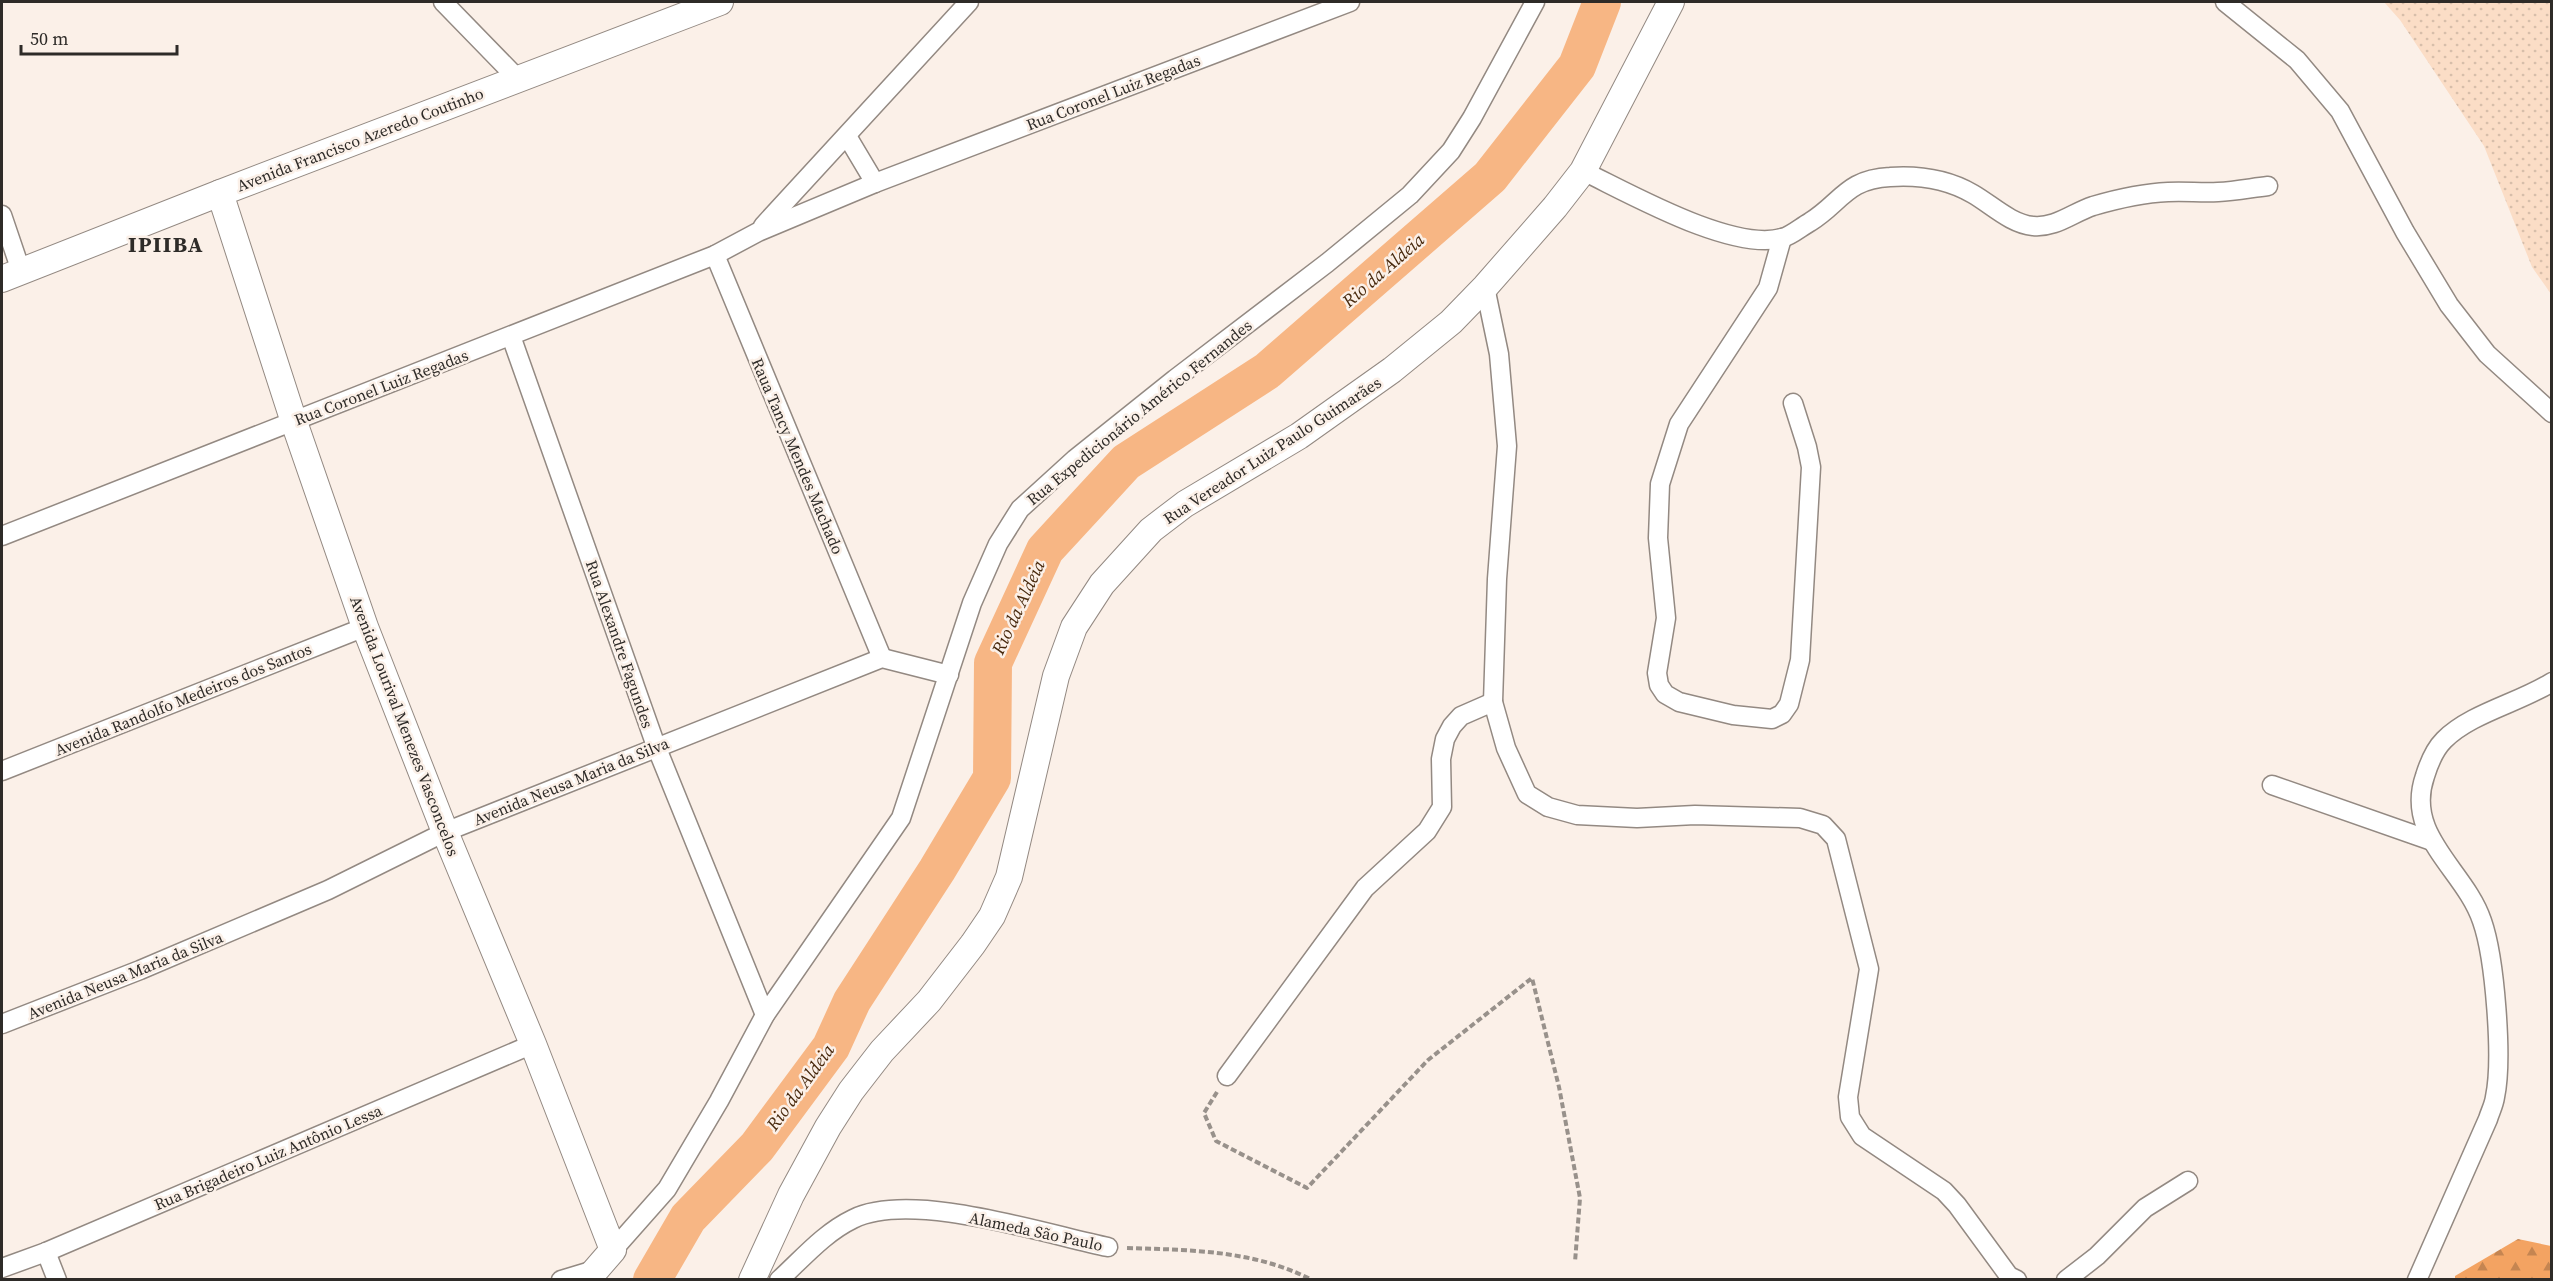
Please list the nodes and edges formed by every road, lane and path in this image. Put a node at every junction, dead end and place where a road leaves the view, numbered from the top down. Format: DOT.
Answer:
graph roads {
  1 [pos="443,2"];
  2 [pos="720,2"];
  3 [pos="969,2"];
  4 [pos="1350,2"];
  5 [pos="1535,2"];
  6 [pos="1671,2"];
  7 [pos="2224,2"];
  8 [pos="518,80"];
  9 [pos="847,136"];
  10 [pos="1582,171"];
  11 [pos="875,183"];
  12 [pos="2268,186"];
  13 [pos="220,193"];
  14 [pos="2,215"];
  15 [pos="758,232"];
  16 [pos="1782,238"];
  17 [pos="715,255"];
  18 [pos="11,275"];
  19 [pos="1485,287"];
  20 [pos="511,336"];
  21 [pos="1793,403"];
  22 [pos="2552,412"];
  23 [pos="294,422"];
  24 [pos="2,536"];
  25 [pos="365,627"];
  26 [pos="882,658"];
  27 [pos="949,675"];
  28 [pos="2552,682"];
  29 [pos="1493,702"];
  30 [pos="656,747"];
  31 [pos="2,771"];
  32 [pos="2272,785"];
  33 [pos="445,832"];
  34 [pos="2432,841"];
  35 [pos="765,1016"];
  36 [pos="2,1024"];
  37 [pos="533,1044"];
  38 [pos="1227,1076"];
  39 [pos="2188,1181"];
  40 [pos="1108,1247"];
  41 [pos="613,1250"];
  42 [pos="46,1252"];
  43 [pos="1575,1262"];
  44 [pos="2,1268"];
  45 [pos="591,1275"];
  46 [pos="57,1280"];
  47 [pos="561,1280"];
  48 [pos="752,1280"];
  49 [pos="779,1280"];
  50 [pos="1312,1280"];
  51 [pos="2017,1280"];
  52 [pos="2066,1280"];
  53 [pos="2416,1280"];
  1 -- 8 [label="street"];
  2 -- 8 [label="street, Avenida Francisco Azeredo Coutinho"];
  3 -- 9 [label="street, Rua Coronel Luiz Regadas"];
  4 -- 11 [label="street, Rua Coronel Luiz Regadas"];
  5 -- 27 [label="street, Rua Expedicionário Américo Fernandes"];
  6 -- 10 [label="street, Rua Vereador Luiz Paulo Guimarães"];
  7 -- 22 [label="street"];
  8 -- 13 [label="street, Avenida Francisco Azeredo Coutinho"];
  9 -- 11 [label="street"];
  9 -- 15 [label="street, Rua Coronel Luiz Regadas"];
  10 -- 16 [label="street"];
  10 -- 19 [label="street, Rua Vereador Luiz Paulo Guimarães"];
  11 -- 15 [label="street, Rua Coronel Luiz Regadas"];
  12 -- 16 [label="street"];
  13 -- 18 [label="street, Avenida Francisco Azeredo Coutinho"];
  13 -- 23 [label="street, Avenida Lourival Menezes Vasconcelos"];
  14 -- 18 [label="street"];
  15 -- 17 [label="street, Rua Coronel Luiz Regadas"];
  16 -- 21 [label="street"];
  17 -- 20 [label="street, Rua Coronel Luiz Regadas"];
  17 -- 26 [label="street, Raua Tancy Mendes Machado"];
  19 -- 29 [label="street"];
  19 -- 48 [label="street, Rua Vereador Luiz Paulo Guimarães"];
  20 -- 23 [label="street, Rua Coronel Luiz Regadas"];
  20 -- 30 [label="street, Rua Alexandre Fagundes"];
  23 -- 24 [label="street, Rua Coronel Luiz Regadas"];
  23 -- 25 [label="street, Avenida Lourival Menezes Vasconcelos"];
  25 -- 31 [label="street, Avenida Randolfo Medeiros dos Santos"];
  25 -- 33 [label="street, Avenida Lourival Menezes Vasconcelos"];
  26 -- 27 [label="street"];
  26 -- 30 [label="street, Avenida Neusa Maria da Silva"];
  27 -- 35 [label="street, Rua Expedicionário Américo Fernandes"];
  28 -- 34 [label="street"];
  29 -- 38 [label="street"];
  29 -- 51 [label="street"];
  30 -- 33 [label="street, Avenida Neusa Maria da Silva"];
  30 -- 35 [label="street, Rua Alexandre Fagundes"];
  32 -- 34 [label="street"];
  33 -- 36 [label="street, Avenida Neusa Maria da Silva"];
  33 -- 37 [label="street, Avenida Lourival Menezes Vasconcelos"];
  34 -- 53 [label="street"];
  35 -- 41 [label="street, Rua Expedicionário Américo Fernandes"];
  37 -- 41 [label="street, Avenida Lourival Menezes Vasconcelos"];
  37 -- 42 [label="street, Rua Brigadeiro Luiz Antônio Lessa"];
  38 -- 43 [label="path"];
  39 -- 52 [label="street"];
  40 -- 49 [label="street, Alameda São Paulo"];
  40 -- 50 [label="path, Alameda São Paulo"];
  41 -- 45 [label="street, Rua Expedicionário Américo Fernandes"];
  42 -- 44 [label="street, Rua Brigadeiro Luiz Antônio Lessa"];
  42 -- 46 [label="street"];
  45 -- 47 [label="street"];
}
